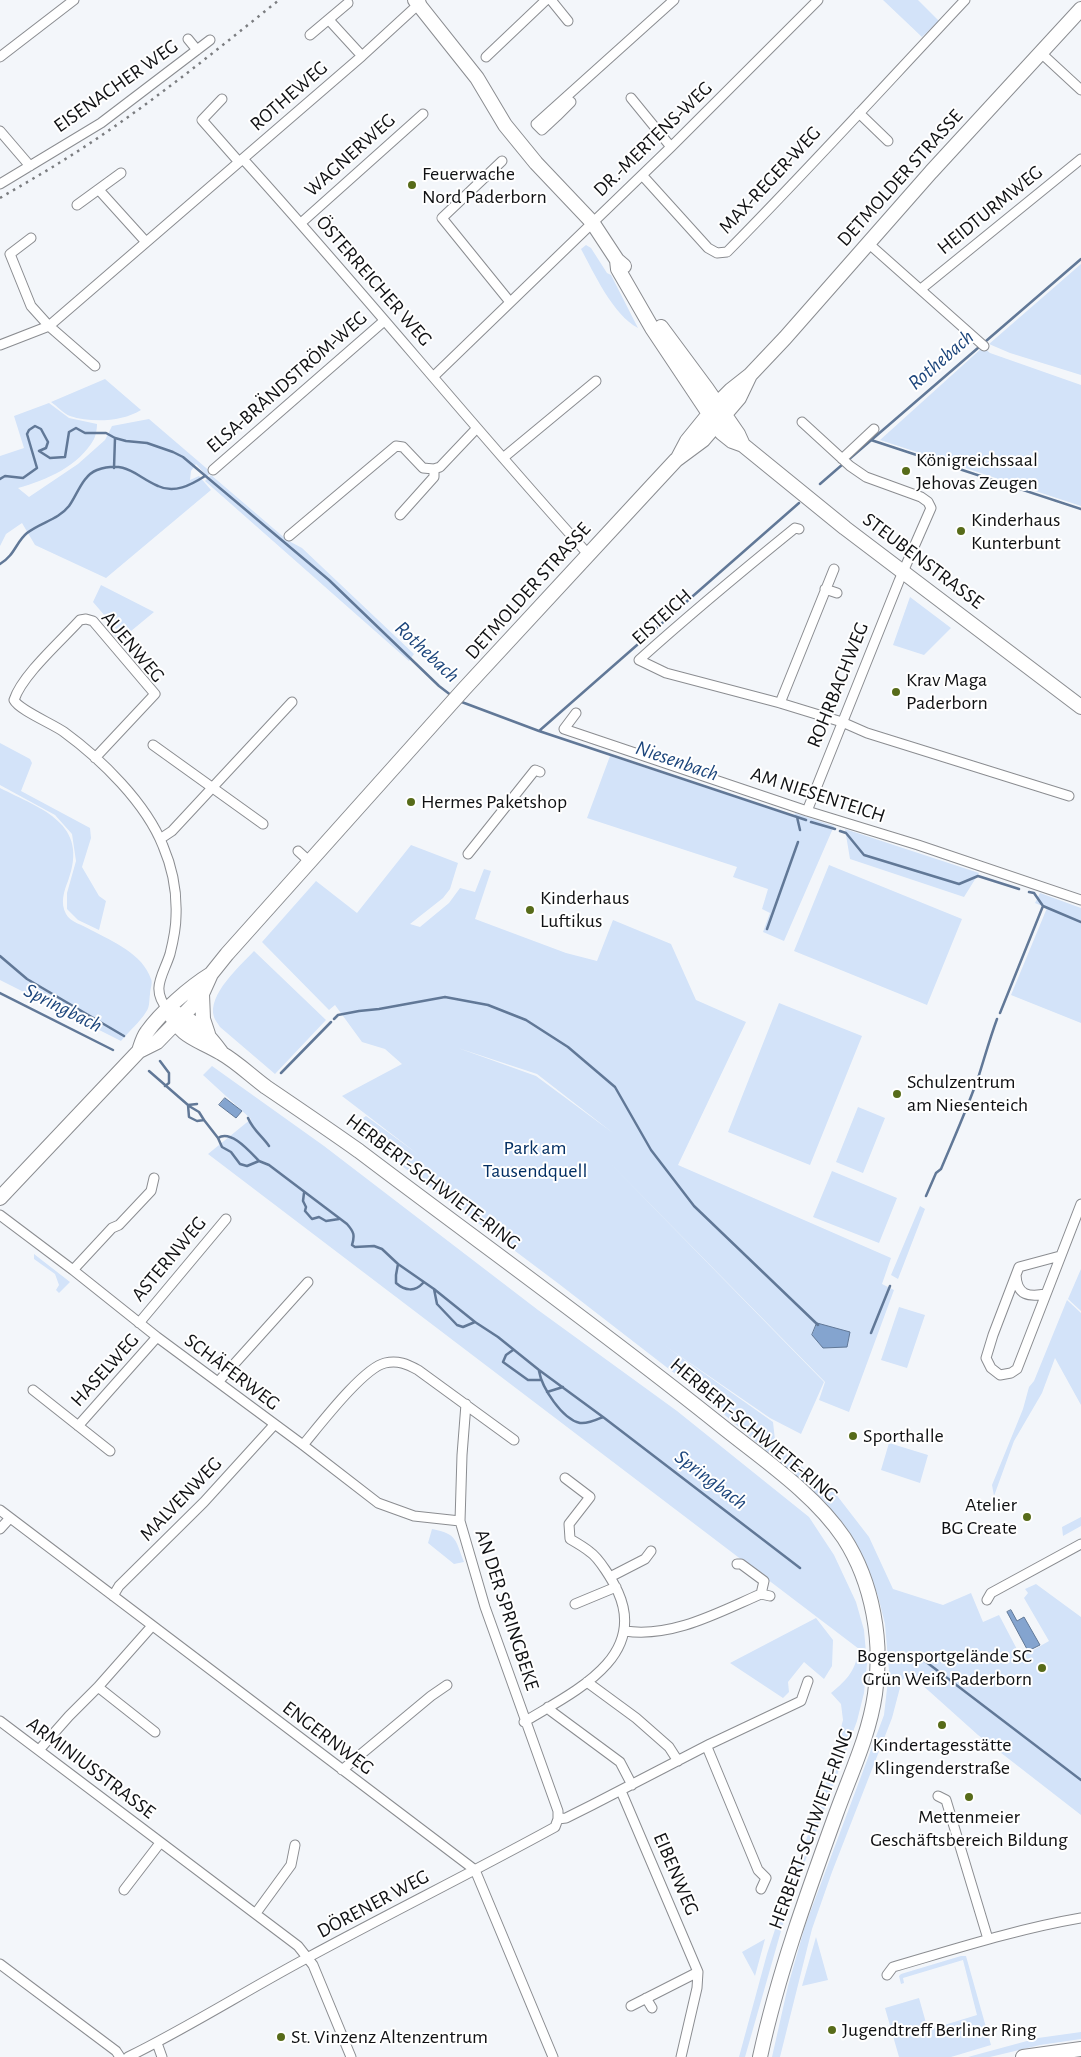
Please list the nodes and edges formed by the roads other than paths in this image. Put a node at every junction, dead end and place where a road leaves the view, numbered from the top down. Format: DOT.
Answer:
graph roads {
  1 [pos="74,0"];
  2 [pos="546,0"];
  3 [pos="551,0"];
  4 [pos="674,0"];
  5 [pos="818,0"];
  6 [pos="965,0"];
  7 [pos="419,1"];
  8 [pos="348,3"];
  9 [pos="1081,9"];
  10 [pos="329,20"];
  11 [pos="568,21"];
  12 [pos="310,35"];
  13 [pos="188,39"];
  14 [pos="210,40"];
  15 [pos="197,50"];
  16 [pos="1041,53"];
  17 [pos="362,56"];
  18 [pos="0,57"];
  19 [pos="486,57"];
  20 [pos="1081,90"];
  21 [pos="631,98"];
  22 [pos="222,99"];
  23 [pos="555,113"];
  24 [pos="859,113"];
  25 [pos="423,114"];
  26 [pos="0,131"];
  27 [pos="888,141"];
  28 [pos="671,147"];
  29 [pos="1081,159"];
  30 [pos="241,160"];
  31 [pos="502,161"];
  32 [pos="30,166"];
  33 [pos="121,174"];
  34 [pos="642,175"];
  35 [pos="0,184"];
  36 [pos="99,190"];
  37 [pos="76,206"];
  38 [pos="592,222"];
  39 [pos="301,223"];
  40 [pos="31,238"];
  41 [pos="146,242"];
  42 [pos="868,243"];
  43 [pos="922,289"];
  44 [pos="510,302"];
  45 [pos="384,321"];
  46 [pos="49,326"];
  47 [pos="982,344"];
  48 [pos="0,345"];
  49 [pos="95,366"];
  50 [pos="433,377"];
  51 [pos="596,381"];
  52 [pos="716,415"];
  53 [pos="802,422"];
  54 [pos="477,428"];
  55 [pos="874,429"];
  56 [pos="503,458"];
  57 [pos="842,459"];
  58 [pos="434,469"];
  59 [pos="213,470"];
  60 [pos="400,515"];
  61 [pos="799,529"];
  62 [pos="289,536"];
  63 [pos="588,554"];
  64 [pos="834,569"];
  65 [pos="903,572"];
  66 [pos="825,589"];
  67 [pos="837,593"];
  68 [pos="292,702"];
  69 [pos="780,703"];
  70 [pos="1081,707"];
  71 [pos="576,713"];
  72 [pos="842,722"];
  73 [pos="153,745"];
  74 [pos="95,758"];
  75 [pos="540,772"];
  76 [pos="212,788"];
  77 [pos="1070,796"];
  78 [pos="807,811"];
  79 [pos="263,824"];
  80 [pos="160,839"];
  81 [pos="298,851"];
  82 [pos="468,854"];
  83 [pos="310,862"];
  84 [pos="1081,900"];
  85 [pos="211,974"];
  86 [pos="202,994"];
  87 [pos="168,1010"];
  88 [pos="179,1020"];
  89 [pos="209,1035"];
  90 [pos="139,1050"];
  91 [pos="221,1052"];
  92 [pos="154,1178"];
  93 [pos="0,1198"];
  94 [pos="1081,1204"];
  95 [pos="0,1215"];
  96 [pos="226,1219"];
  97 [pos="1060,1256"];
  98 [pos="73,1270"];
  99 [pos="1016,1272"];
  100 [pos="308,1282"];
  101 [pos="1046,1294"];
  102 [pos="139,1323"];
  103 [pos="157,1338"];
  104 [pos="218,1382"];
  105 [pos="33,1390"];
  106 [pos="466,1404"];
  107 [pos="274,1424"];
  108 [pos="78,1426"];
  109 [pos="514,1440"];
  110 [pos="303,1444"];
  111 [pos="110,1451"];
  112 [pos="565,1478"];
  113 [pos="0,1510"];
  114 [pos="10,1518"];
  115 [pos="460,1521"];
  116 [pos="0,1529"];
  117 [pos="1081,1544"];
  118 [pos="651,1551"];
  119 [pos="737,1564"];
  120 [pos="610,1577"];
  121 [pos="616,1587"];
  122 [pos="113,1596"];
  123 [pos="987,1600"];
  124 [pos="574,1604"];
  125 [pos="152,1626"];
  126 [pos="625,1631"];
  127 [pos="808,1681"];
  128 [pos="587,1682"];
  129 [pos="447,1685"];
  130 [pos="98,1688"];
  131 [pos="548,1707"];
  132 [pos="0,1721"];
  133 [pos="524,1722"];
  134 [pos="155,1732"];
  135 [pos="707,1747"];
  136 [pos="39,1750"];
  137 [pos="678,1761"];
  138 [pos="342,1770"];
  139 [pos="632,1784"];
  140 [pos="621,1790"];
  141 [pos="938,1796"];
  142 [pos="558,1819"];
  143 [pos="160,1843"];
  144 [pos="295,1844"];
  145 [pos="475,1870"];
  146 [pos="761,1889"];
  147 [pos="124,1890"];
  148 [pos="256,1913"];
  149 [pos="1081,1918"];
  150 [pos="988,1939"];
  151 [pos="309,1957"];
  152 [pos="0,1964"];
  153 [pos="698,1972"];
  154 [pos="887,1975"];
  155 [pos="646,1998"];
  156 [pos="631,2006"];
  157 [pos="652,2008"];
  158 [pos="157,2043"];
  159 [pos="1081,2048"];
  160 [pos="120,2057"];
  161 [pos="128,2057"];
  162 [pos="162,2057"];
  163 [pos="351,2057"];
  164 [pos="552,2057"];
  165 [pos="680,2057"];
  166 [pos="760,2057"];
  167 [pos="1024,2057"];
  1 -- 18 [label="street"];
  2 -- 19 [label="street"];
  3 -- 11 [label="street"];
  4 -- 23 [label="street"];
  5 -- 28 [label="street, DR.-MERTENS-WEG"];
  6 -- 24 [label="street, MAX-REGER-WEG"];
  7 -- 17 [label="street, ROTHEWEG"];
  7 -- 38 [label="main road, STEUBENSTRASSE"];
  8 -- 10 [label="street, ROTHEWEG"];
  9 -- 16 [label="main road, DETMOLDER STRASSE"];
  10 -- 12 [label="street, ROTHEWEG"];
  10 -- 17 [label="street"];
  13 -- 15 [label="street, EISENACHER WEG"];
  14 -- 15 [label="street, EISENACHER WEG"];
  15 -- 32 [label="street, EISENACHER WEG"];
  16 -- 20 [label="street"];
  16 -- 42 [label="main road, DETMOLDER STRASSE"];
  17 -- 30 [label="street, ROTHEWEG"];
  21 -- 28 [label="street"];
  22 -- 30 [label="street, ROTHEWEG"];
  24 -- 27 [label="street"];
  24 -- 34 [label="street, MAX-REGER-WEG"];
  25 -- 39 [label="street, WAGNERWEG"];
  26 -- 32 [label="street"];
  28 -- 34 [label="street, DR.-MERTENS-WEG"];
  29 -- 43 [label="street, HEIDTURMWEG"];
  30 -- 39 [label="street, ÖSTERREICHER WEG"];
  30 -- 41 [label="street, ROTHEWEG"];
  31 -- 44 [label="street"];
  32 -- 35 [label="street, EISENACHER WEG"];
  33 -- 36 [label="street"];
  34 -- 38 [label="street, DR.-MERTENS-WEG"];
  36 -- 37 [label="street"];
  36 -- 41 [label="street"];
  38 -- 44 [label="street, DR.-MERTENS-WEG"];
  38 -- 52 [label="main road, STEUBENSTRASSE"];
  39 -- 45 [label="street, ÖSTERREICHER WEG"];
  40 -- 46 [label="street"];
  41 -- 46 [label="street, ROTHEWEG"];
  42 -- 43 [label="street"];
  42 -- 52 [label="main road, DETMOLDER STRASSE"];
  43 -- 47 [label="street"];
  44 -- 50 [label="street, DR.-MERTENS-WEG"];
  45 -- 50 [label="street, ÖSTERREICHER WEG"];
  45 -- 59 [label="street, ELSA-BRÄNDSTRÖM-WEG"];
  46 -- 48 [label="street, ROTHEWEG"];
  46 -- 49 [label="street"];
  50 -- 54 [label="street, ÖSTERREICHER WEG"];
  51 -- 56 [label="street"];
  52 -- 63 [label="main road, DETMOLDER STRASSE"];
  52 -- 65 [label="main road, STEUBENSTRASSE"];
  53 -- 57 [label="street"];
  54 -- 56 [label="street, ÖSTERREICHER WEG"];
  54 -- 58 [label="street"];
  55 -- 57 [label="street"];
  56 -- 63 [label="street, ÖSTERREICHER WEG"];
  57 -- 65 [label="street, ROHRBACHWEG"];
  58 -- 60 [label="street"];
  58 -- 62 [label="street"];
  61 -- 69 [label="street, EISTEICH"];
  63 -- 83 [label="main road, DETMOLDER STRASSE"];
  64 -- 66 [label="street"];
  65 -- 70 [label="main road, STEUBENSTRASSE"];
  65 -- 72 [label="street, ROHRBACHWEG"];
  66 -- 67 [label="street"];
  66 -- 69 [label="street"];
  68 -- 76 [label="street"];
  69 -- 72 [label="street, EISTEICH"];
  71 -- 78 [label="street, AM NIESENTEICH"];
  72 -- 77 [label="street, EISTEICH"];
  72 -- 78 [label="street, ROHRBACHWEG"];
  73 -- 76 [label="street"];
  74 -- 74 [label="street, AUENWEG"];
  74 -- 80 [label="street"];
  75 -- 82 [label="street"];
  76 -- 79 [label="street"];
  76 -- 80 [label="street"];
  78 -- 84 [label="street, AM NIESENTEICH"];
  80 -- 87 [label="street"];
  81 -- 83 [label="street"];
  83 -- 85 [label="main road, DETMOLDER STRASSE"];
  85 -- 86 [label="main road, DETMOLDER STRASSE"];
  85 -- 87 [label="main road, DETMOLDER STRASSE"];
  86 -- 88 [label="main road, DETMOLDER STRASSE"];
  86 -- 89 [label="main road"];
  87 -- 88 [label="main road, HERBERT-SCHWIETE-RING"];
  87 -- 90 [label="main road, DETMOLDER STRASSE"];
  88 -- 89 [label="main road, HERBERT-SCHWIETE-RING"];
  88 -- 90 [label="main road, DETMOLDER STRASSE"];
  88 -- 91 [label="main road, HERBERT-SCHWIETE-RING"];
  89 -- 91 [label="main road, HERBERT-SCHWIETE-RING"];
  90 -- 93 [label="main road, DETMOLDER STRASSE"];
  91 -- 166 [label="main road, HERBERT-SCHWIETE-RING"];
  92 -- 98 [label="street"];
  94 -- 97 [label="street"];
  95 -- 98 [label="street, SCHÄFERWEG"];
  96 -- 102 [label="street, ASTERNWEG"];
  97 -- 99 [label="street"];
  97 -- 101 [label="street"];
  98 -- 102 [label="street, SCHÄFERWEG"];
  99 -- 101 [label="street"];
  99 -- 101 [label="street"];
  100 -- 104 [label="street"];
  102 -- 103 [label="street, SCHÄFERWEG"];
  103 -- 104 [label="street, SCHÄFERWEG"];
  103 -- 108 [label="street, HASELWEG"];
  104 -- 107 [label="street, SCHÄFERWEG"];
  105 -- 108 [label="street, HASELWEG"];
  106 -- 109 [label="street"];
  106 -- 110 [label="street"];
  106 -- 115 [label="street, AN DER SPRINGBEKE"];
  107 -- 110 [label="street, SCHÄFERWEG"];
  107 -- 122 [label="street, MALVENWEG"];
  108 -- 111 [label="street, HASELWEG"];
  110 -- 115 [label="street, SCHÄFERWEG"];
  112 -- 120 [label="street"];
  113 -- 114 [label="street, ENGERNWEG"];
  114 -- 116 [label="street"];
  114 -- 122 [label="street, ENGERNWEG"];
  115 -- 133 [label="street, AN DER SPRINGBEKE"];
  117 -- 123 [label="street"];
  118 -- 120 [label="street"];
  119 -- 126 [label="street"];
  120 -- 121 [label="street"];
  121 -- 124 [label="street"];
  121 -- 126 [label="street"];
  122 -- 125 [label="street, ENGERNWEG"];
  125 -- 130 [label="street"];
  125 -- 138 [label="street, ENGERNWEG"];
  126 -- 128 [label="street"];
  127 -- 135 [label="street, DÖRENER WEG"];
  128 -- 131 [label="street"];
  128 -- 137 [label="street"];
  129 -- 138 [label="street"];
  130 -- 134 [label="street"];
  130 -- 136 [label="street"];
  131 -- 133 [label="street"];
  131 -- 139 [label="street"];
  132 -- 136 [label="street, ARMINIUSSTRASSE"];
  133 -- 142 [label="street, AN DER SPRINGBEKE"];
  135 -- 137 [label="street, DÖRENER WEG"];
  135 -- 146 [label="street"];
  136 -- 143 [label="street, ARMINIUSSTRASSE"];
  137 -- 139 [label="street, DÖRENER WEG"];
  138 -- 145 [label="street, ENGERNWEG"];
  139 -- 140 [label="street, DÖRENER WEG"];
  140 -- 142 [label="street, DÖRENER WEG"];
  140 -- 153 [label="street, EIBENWEG"];
  141 -- 150 [label="street"];
  142 -- 145 [label="street, DÖRENER WEG"];
  143 -- 147 [label="street, ARMINIUSSTRASSE"];
  143 -- 148 [label="street, ARMINIUSSTRASSE"];
  144 -- 148 [label="street"];
  145 -- 151 [label="street, DÖRENER WEG"];
  145 -- 164 [label="street"];
  148 -- 151 [label="street, ARMINIUSSTRASSE"];
  149 -- 150 [label="street"];
  150 -- 154 [label="street"];
  151 -- 158 [label="street, DÖRENER WEG"];
  151 -- 163 [label="street"];
  152 -- 160 [label="street"];
  153 -- 155 [label="street"];
  153 -- 165 [label="street"];
  155 -- 156 [label="street"];
  155 -- 157 [label="street"];
  158 -- 161 [label="street, DÖRENER WEG"];
  158 -- 162 [label="street"];
  159 -- 167 [label="main road"];
}
